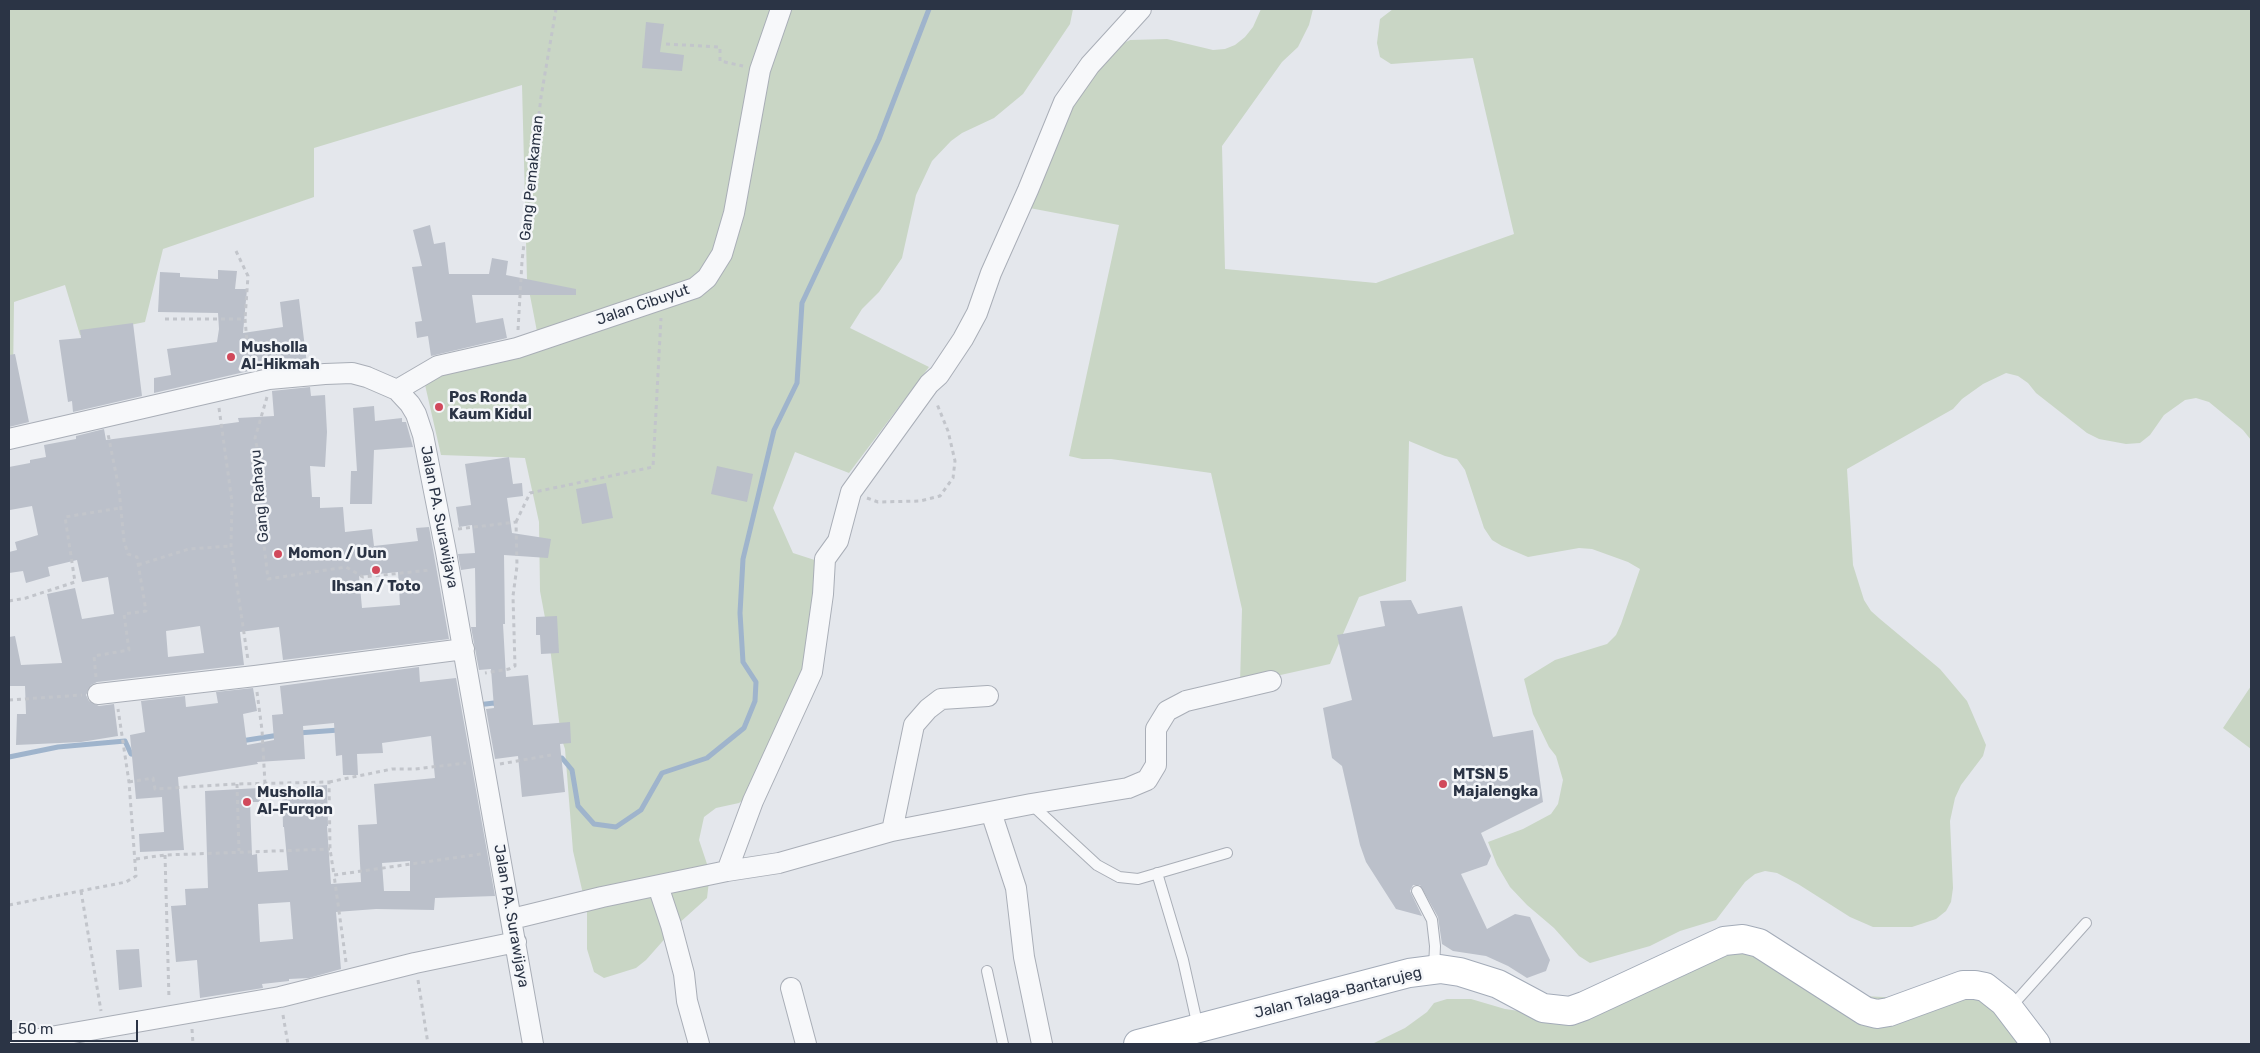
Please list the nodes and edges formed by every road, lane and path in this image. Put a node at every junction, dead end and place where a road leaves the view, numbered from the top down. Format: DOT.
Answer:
graph roads {
  1 [pos="556,9"];
  2 [pos="781,9"];
  3 [pos="1141,9"];
  4 [pos="666,44"];
  5 [pos="760,70"];
  6 [pos="236,251"];
  7 [pos="662,300"];
  8 [pos="165,319"];
  9 [pos="245,319"];
  10 [pos="517,348"];
  11 [pos="260,381"];
  12 [pos="929,384"];
  13 [pos="217,390"];
  14 [pos="397,390"];
  15 [pos="105,416"];
  16 [pos="9,439"];
  17 [pos="851,492"];
  18 [pos="120,508"];
  19 [pos="516,522"];
  20 [pos="442,530"];
  21 [pos="232,546"];
  22 [pos="138,565"];
  23 [pos="449,568"];
  24 [pos="9,601"];
  25 [pos="464,649"];
  26 [pos="468,676"];
  27 [pos="253,677"];
  28 [pos="1271,681"];
  29 [pos="108,693"];
  30 [pos="988,696"];
  31 [pos="9,700"];
  32 [pos="551,755"];
  33 [pos="484,764"];
  34 [pos="129,782"];
  35 [pos="329,782"];
  36 [pos="236,784"];
  37 [pos="265,784"];
  38 [pos="1031,804"];
  39 [pos="991,812"];
  40 [pos="892,831"];
  41 [pos="330,849"];
  42 [pos="499,851"];
  43 [pos="239,852"];
  44 [pos="1227,853"];
  45 [pos="165,855"];
  46 [pos="136,858"];
  47 [pos="727,871"];
  48 [pos="1157,874"];
  49 [pos="334,875"];
  50 [pos="658,886"];
  51 [pos="81,891"];
  52 [pos="1417,891"];
  53 [pos="9,905"];
  54 [pos="512,919"];
  55 [pos="2086,924"];
  56 [pos="516,942"];
  57 [pos="415,963"];
  58 [pos="1434,970"];
  59 [pos="987,971"];
  60 [pos="349,979"];
  61 [pos="791,988"];
  62 [pos="280,997"];
  63 [pos="2010,1009"];
  64 [pos="169,1016"];
  65 [pos="104,1027"];
  66 [pos="1198,1028"];
  67 [pos="10,1044"];
  68 [pos="288,1044"];
  69 [pos="428,1044"];
  70 [pos="533,1044"];
  71 [pos="699,1044"];
  72 [pos="806,1044"];
  73 [pos="1003,1044"];
  74 [pos="1042,1044"];
  75 [pos="1138,1044"];
  76 [pos="2036,1044"];
  1 -- 10 [label="path, Gang Pemakaman"];
  2 -- 5 [label="street, Jalan Cibuyut"];
  3 -- 12 [label="street"];
  4 -- 5 [label="path"];
  5 -- 7 [label="street, Jalan Cibuyut"];
  6 -- 9 [label="path"];
  7 -- 10 [label="street, Jalan Cibuyut"];
  7 -- 19 [label="path"];
  8 -- 9 [label="path"];
  9 -- 11 [label="path"];
  10 -- 14 [label="street, Jalan Cibuyut"];
  11 -- 13 [label="street, Jalan PA. Surawijaya"];
  11 -- 14 [label="street, Jalan PA. Surawijaya"];
  11 -- 23 [label="path, Gang Rahayu"];
  12 -- 17 [label="street"];
  12 -- 17 [label="path"];
  13 -- 15 [label="street, Jalan PA. Surawijaya"];
  13 -- 21 [label="path"];
  14 -- 20 [label="street, Jalan PA. Surawijaya"];
  15 -- 16 [label="street, Jalan PA. Surawijaya"];
  15 -- 18 [label="path"];
  17 -- 47 [label="street"];
  18 -- 22 [label="path"];
  18 -- 24 [label="path"];
  19 -- 20 [label="path"];
  19 -- 26 [label="path"];
  20 -- 23 [label="street, Jalan PA. Surawijaya"];
  21 -- 22 [label="path"];
  21 -- 27 [label="path"];
  22 -- 29 [label="path"];
  23 -- 25 [label="street, Jalan PA. Surawijaya"];
  25 -- 26 [label="street, Jalan PA. Surawijaya"];
  25 -- 27 [label="street"];
  26 -- 33 [label="street, Jalan PA. Surawijaya"];
  27 -- 29 [label="street"];
  27 -- 37 [label="path"];
  28 -- 38 [label="street"];
  29 -- 31 [label="path"];
  29 -- 34 [label="path"];
  30 -- 40 [label="street"];
  32 -- 33 [label="path"];
  33 -- 35 [label="path"];
  33 -- 42 [label="street, Jalan PA. Surawijaya"];
  34 -- 36 [label="path"];
  34 -- 46 [label="path"];
  35 -- 37 [label="path"];
  35 -- 41 [label="path"];
  36 -- 37 [label="path"];
  36 -- 43 [label="path"];
  38 -- 39 [label="street"];
  38 -- 48 [label="lane"];
  39 -- 40 [label="street"];
  39 -- 74 [label="street"];
  40 -- 47 [label="street"];
  41 -- 43 [label="path"];
  41 -- 49 [label="path"];
  42 -- 49 [label="path"];
  42 -- 54 [label="street, Jalan PA. Surawijaya"];
  43 -- 45 [label="path"];
  44 -- 48 [label="lane"];
  45 -- 46 [label="path"];
  45 -- 64 [label="path"];
  46 -- 51 [label="path"];
  47 -- 50 [label="street"];
  48 -- 66 [label="lane"];
  49 -- 60 [label="path"];
  50 -- 54 [label="street"];
  50 -- 71 [label="street"];
  51 -- 53 [label="path"];
  51 -- 65 [label="path"];
  52 -- 58 [label="lane"];
  54 -- 56 [label="street, Jalan PA. Surawijaya"];
  55 -- 63 [label="lane"];
  56 -- 57 [label="street"];
  56 -- 70 [label="street, Jalan PA. Surawijaya"];
  57 -- 60 [label="street"];
  57 -- 69 [label="path"];
  58 -- 63 [label="main road, Jalan Talaga-Bantarujeg"];
  58 -- 66 [label="main road, Jalan Talaga-Bantarujeg"];
  59 -- 73 [label="lane"];
  60 -- 62 [label="street"];
  61 -- 72 [label="street"];
  62 -- 64 [label="street"];
  62 -- 68 [label="path"];
  63 -- 76 [label="main road, Jalan Talaga-Bantarujeg"];
  64 -- 65 [label="street"];
  65 -- 67 [label="street"];
  66 -- 75 [label="main road, Jalan Talaga-Bantarujeg"];
}
